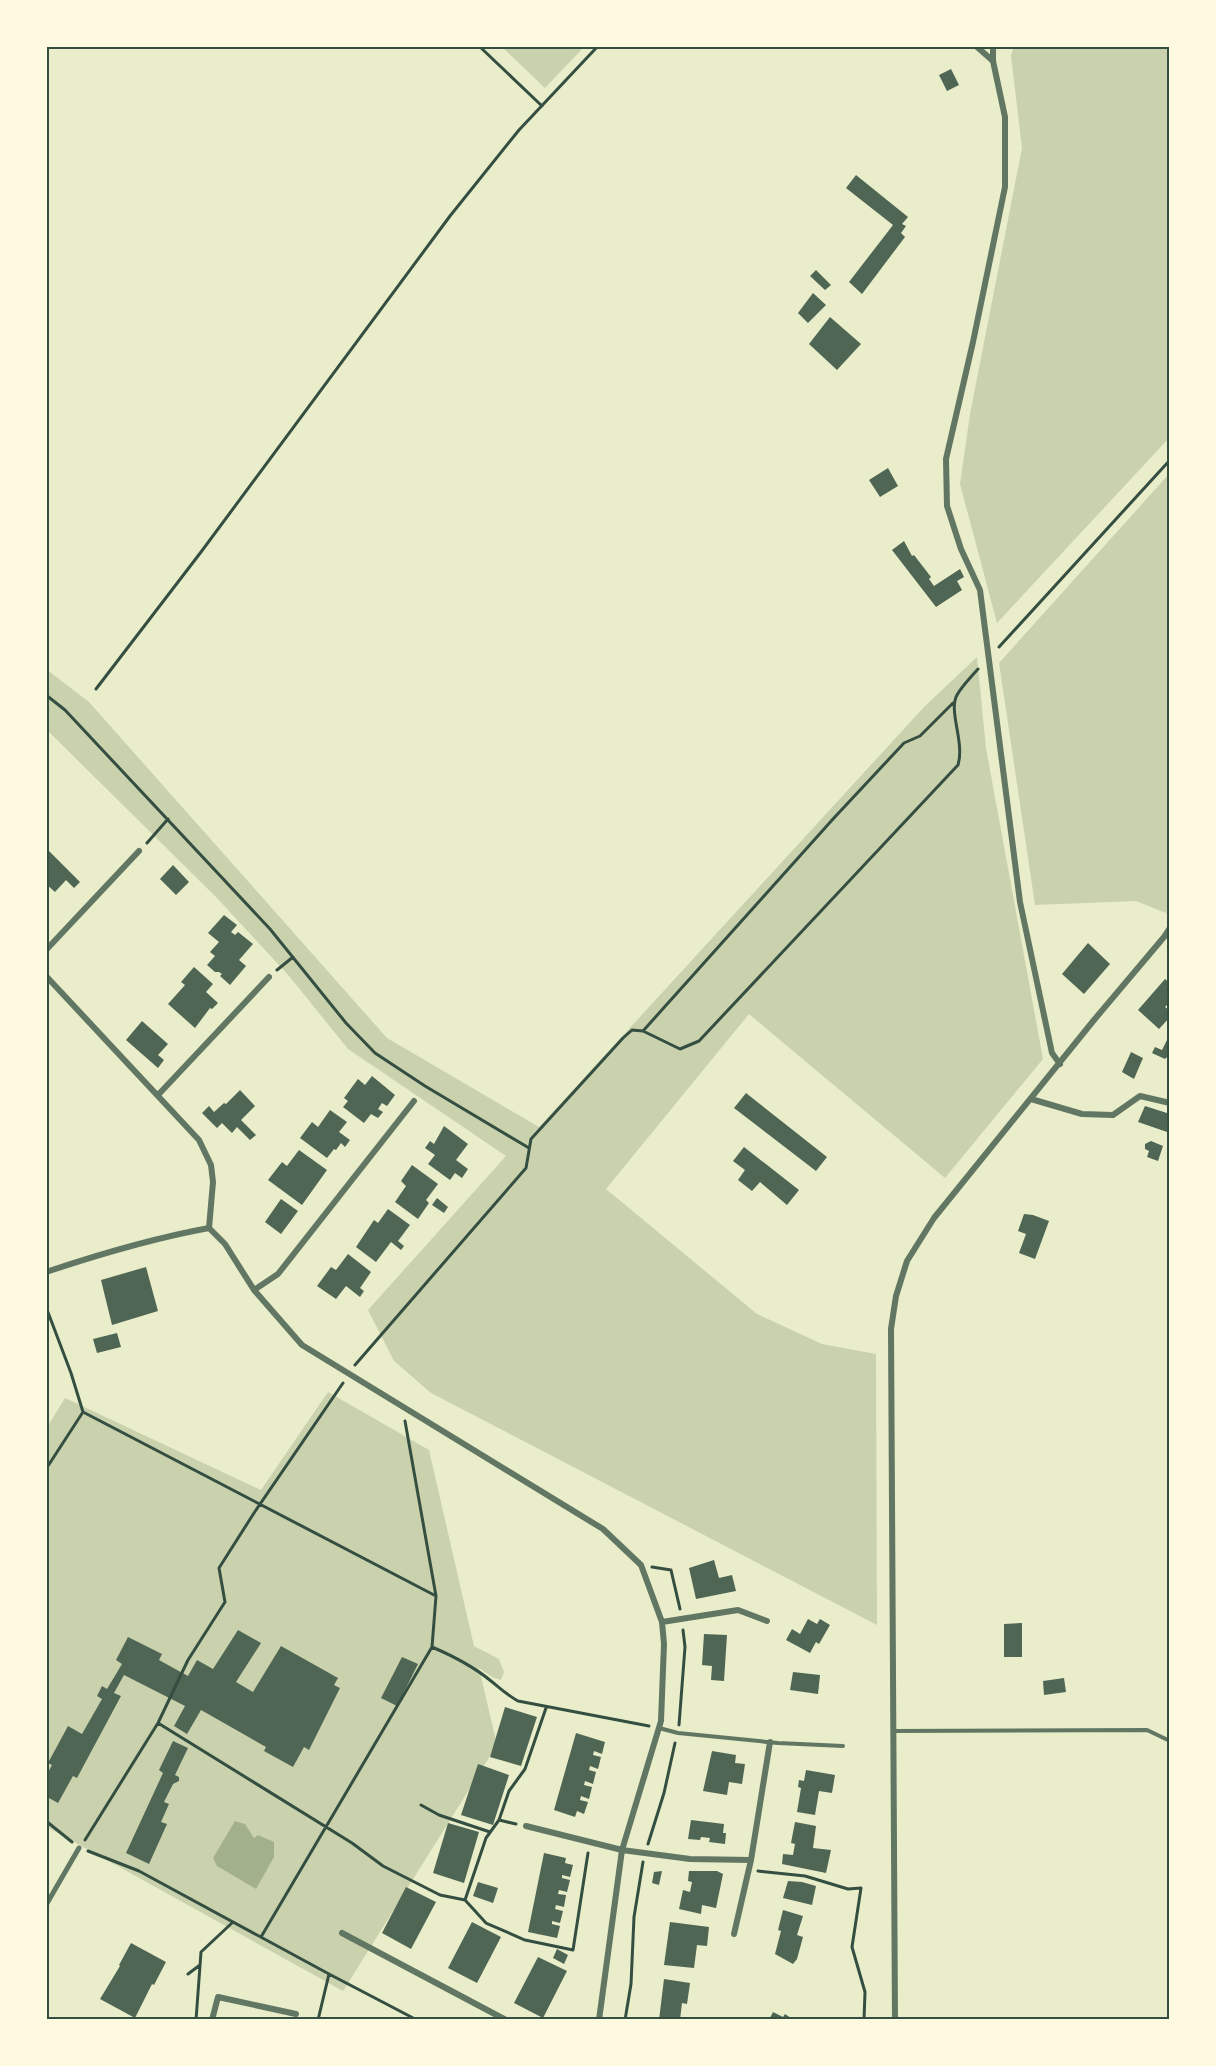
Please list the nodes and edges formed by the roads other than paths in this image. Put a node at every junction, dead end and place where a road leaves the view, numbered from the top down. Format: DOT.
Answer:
graph roads {
  1 [pos="976,46"];
  2 [pos="993,46"];
  3 [pos="993,61"];
  4 [pos="139,851"];
  5 [pos="1170,928"];
  6 [pos="46,950"];
  7 [pos="46,976"];
  8 [pos="269,977"];
  9 [pos="1060,1064"];
  10 [pos="158,1095"];
  11 [pos="1031,1099"];
  12 [pos="414,1101"];
  13 [pos="1170,1103"];
  14 [pos="209,1228"];
  15 [pos="46,1272"];
  16 [pos="254,1290"];
  17 [pos="767,1621"];
  18 [pos="662,1622"];
  19 [pos="659,1728"];
  20 [pos="893,1731"];
  21 [pos="1170,1741"];
  22 [pos="770,1742"];
  23 [pos="843,1746"];
  24 [pos="526,1826"];
  25 [pos="79,1848"];
  26 [pos="622,1850"];
  27 [pos="751,1860"];
  28 [pos="46,1905"];
  29 [pos="342,1933"];
  30 [pos="734,1934"];
  31 [pos="296,2014"];
  32 [pos="212,2019"];
  33 [pos="506,2019"];
  34 [pos="599,2019"];
  35 [pos="895,2019"];
  1 -- 3 [label="street"];
  2 -- 3 [label="street"];
  3 -- 9 [label="street"];
  4 -- 6 [label="street"];
  5 -- 9 [label="street"];
  7 -- 10 [label="street"];
  8 -- 10 [label="street"];
  9 -- 11 [label="street"];
  10 -- 14 [label="street"];
  11 -- 13 [label="street"];
  11 -- 20 [label="street"];
  12 -- 16 [label="street"];
  14 -- 15 [label="street"];
  14 -- 16 [label="street"];
  16 -- 18 [label="street"];
  17 -- 18 [label="street"];
  18 -- 19 [label="street"];
  19 -- 22 [label="lane"];
  19 -- 26 [label="street"];
  20 -- 21 [label="lane"];
  20 -- 35 [label="street"];
  22 -- 23 [label="lane"];
  22 -- 27 [label="street"];
  24 -- 26 [label="street"];
  25 -- 28 [label="street"];
  26 -- 27 [label="street"];
  26 -- 34 [label="street"];
  27 -- 30 [label="street"];
  29 -- 33 [label="street"];
  31 -- 32 [label="street"];
}
